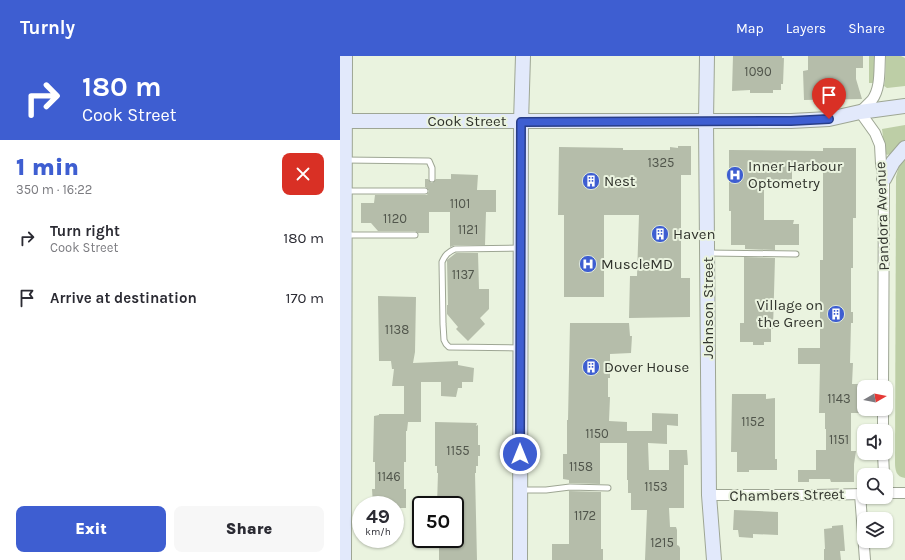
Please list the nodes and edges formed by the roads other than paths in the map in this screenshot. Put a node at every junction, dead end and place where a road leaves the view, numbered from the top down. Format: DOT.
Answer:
graph roads {
  1 [pos="345,56"];
  2 [pos="523,56"];
  3 [pos="707,56"];
  4 [pos="880,56"];
  5 [pos="905,106"];
  6 [pos="860,112"];
  7 [pos="343,121"];
  8 [pos="706,121"];
  9 [pos="521,122"];
  10 [pos="905,148"];
  11 [pos="345,160"];
  12 [pos="432,179"];
  13 [pos="884,179"];
  14 [pos="425,190"];
  15 [pos="345,191"];
  16 [pos="345,235"];
  17 [pos="415,235"];
  18 [pos="521,248"];
  19 [pos="707,253"];
  20 [pos="796,254"];
  21 [pos="521,348"];
  22 [pos="883,380"];
  23 [pos="608,488"];
  24 [pos="520,490"];
  25 [pos="905,493"];
  26 [pos="857,494"];
  27 [pos="893,494"];
  28 [pos="709,496"];
  29 [pos="862,504"];
  30 [pos="344,560"];
  31 [pos="520,560"];
  32 [pos="714,560"];
  33 [pos="865,560"];
  1 -- 7 [label="main road"];
  2 -- 9 [label="main road"];
  3 -- 8 [label="main road, Johnson Street"];
  4 -- 6 [label="street"];
  5 -- 6 [label="main road, Cook Street"];
  6 -- 8 [label="main road, Cook Street"];
  6 -- 13 [label="street, Pandora Avenue"];
  7 -- 9 [label="main road, Cook Street"];
  7 -- 11 [label="main road"];
  8 -- 9 [label="main road, Cook Street"];
  8 -- 19 [label="main road, Johnson Street"];
  9 -- 18 [label="main road"];
  10 -- 13 [label="main road"];
  11 -- 12 [label="lane"];
  11 -- 15 [label="main road"];
  13 -- 22 [label="street, Pandora Avenue"];
  14 -- 15 [label="lane"];
  15 -- 16 [label="main road"];
  16 -- 17 [label="lane"];
  16 -- 30 [label="main road"];
  18 -- 21 [label="main road"];
  18 -- 21 [label="lane"];
  19 -- 20 [label="lane"];
  19 -- 28 [label="main road, Johnson Street"];
  21 -- 24 [label="main road"];
  23 -- 24 [label="lane"];
  24 -- 31 [label="main road"];
  25 -- 27 [label="street"];
  26 -- 28 [label="street, Chambers Street"];
  28 -- 32 [label="main road, Johnson Street"];
  29 -- 33 [label="street"];
}
